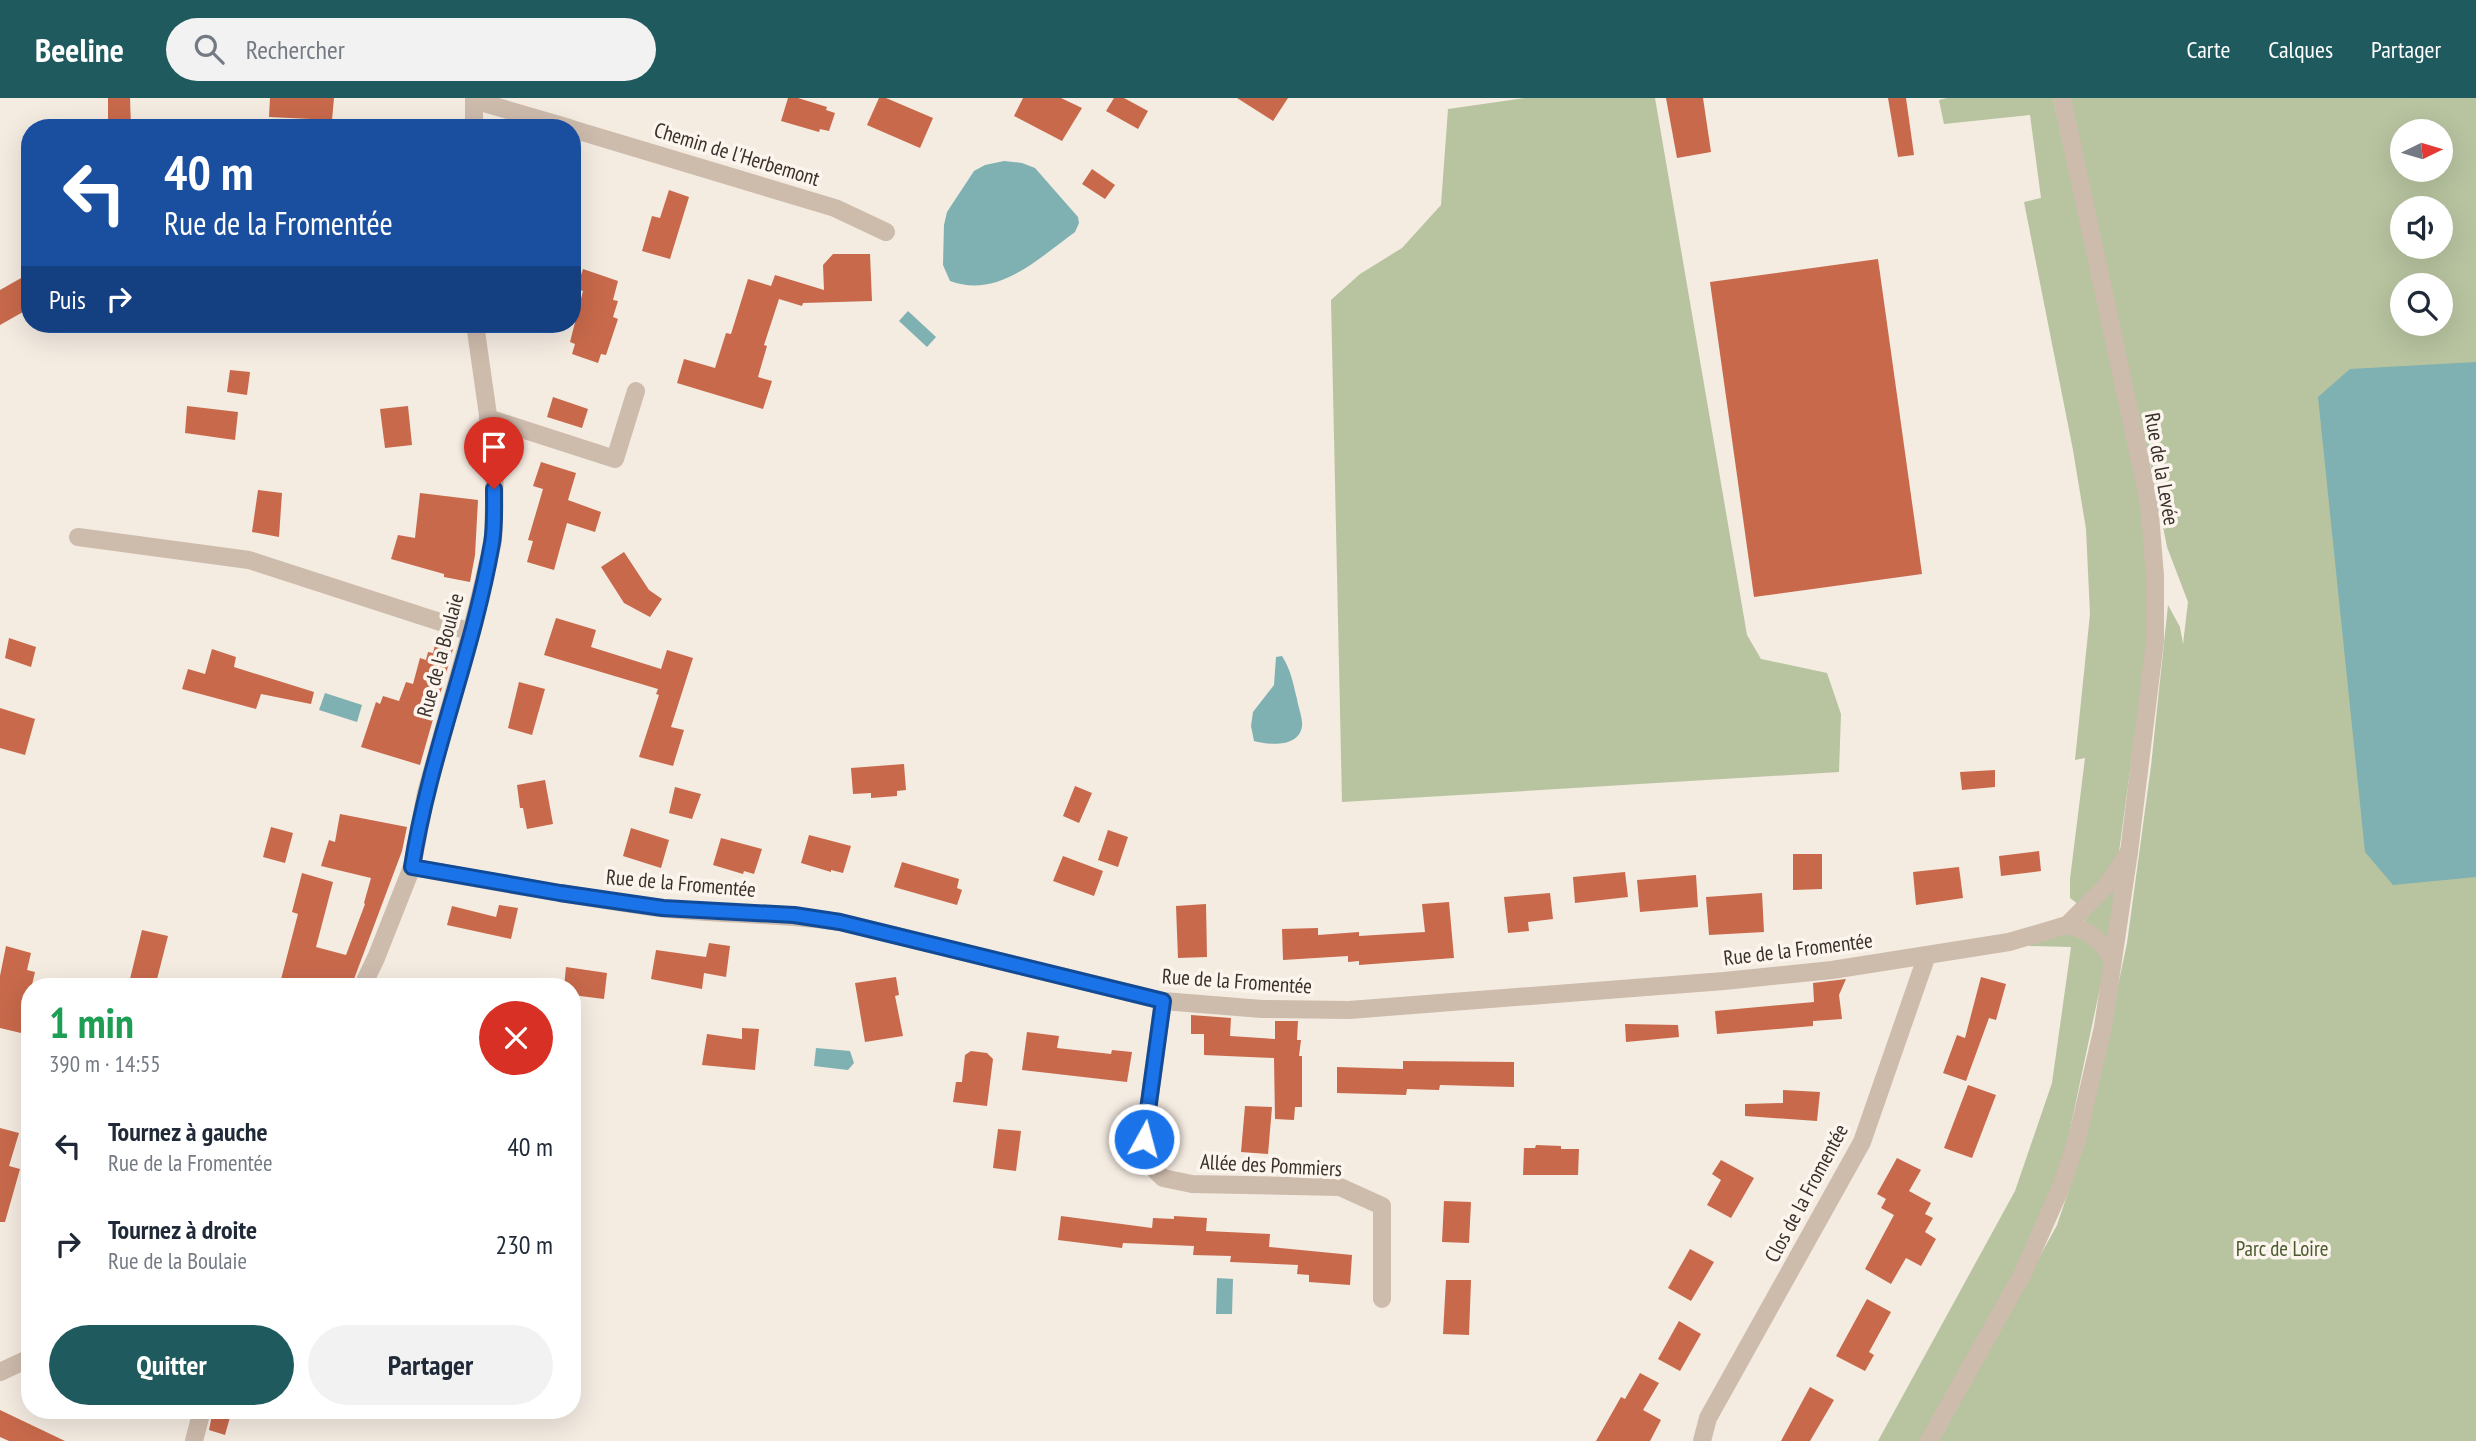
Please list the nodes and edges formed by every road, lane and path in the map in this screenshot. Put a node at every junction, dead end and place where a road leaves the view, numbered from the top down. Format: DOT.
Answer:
graph roads {
  1 [pos="2062,98"];
  2 [pos="474,99"];
  3 [pos="474,119"];
  4 [pos="541,119"];
  5 [pos="581,131"];
  6 [pos="886,232"];
  7 [pos="476,333"];
  8 [pos="636,390"];
  9 [pos="488,418"];
  10 [pos="78,537"];
  11 [pos="471,632"];
  12 [pos="2129,852"];
  13 [pos="412,867"];
  14 [pos="2067,925"];
  15 [pos="1927,955"];
  16 [pos="2113,959"];
  17 [pos="366,978"];
  18 [pos="1163,1001"];
  19 [pos="1382,1299"];
  20 [pos="21,1362"];
  21 [pos="0,1372"];
  22 [pos="200,1419"];
  23 [pos="194,1441"];
  24 [pos="1702,1441"];
  25 [pos="1929,1441"];
  1 -- 12 [label="street, Rue de la Levée"];
  2 -- 3 [label="street"];
  2 -- 4 [label="street, Chemin de l'Herbemont"];
  5 -- 6 [label="street, Chemin de l'Herbemont"];
  7 -- 9 [label="street, Rue de la Boulaie"];
  8 -- 9 [label="street"];
  9 -- 11 [label="street, Rue de la Boulaie"];
  10 -- 11 [label="street"];
  11 -- 13 [label="street, Rue de la Boulaie"];
  12 -- 14 [label="street, Rue de la Fromentée"];
  12 -- 16 [label="street, Rue de la Levée"];
  13 -- 17 [label="street, Rue de la Boulaie"];
  13 -- 18 [label="street, Rue de la Fromentée"];
  14 -- 15 [label="street, Rue de la Fromentée"];
  14 -- 16 [label="street"];
  15 -- 18 [label="street, Rue de la Fromentée"];
  15 -- 24 [label="street, Clos de la Fromentée"];
  16 -- 25 [label="street, Rue de la Levée"];
  18 -- 19 [label="street, Allée des Pommiers"];
  20 -- 21 [label="street"];
  22 -- 23 [label="street"];
}
